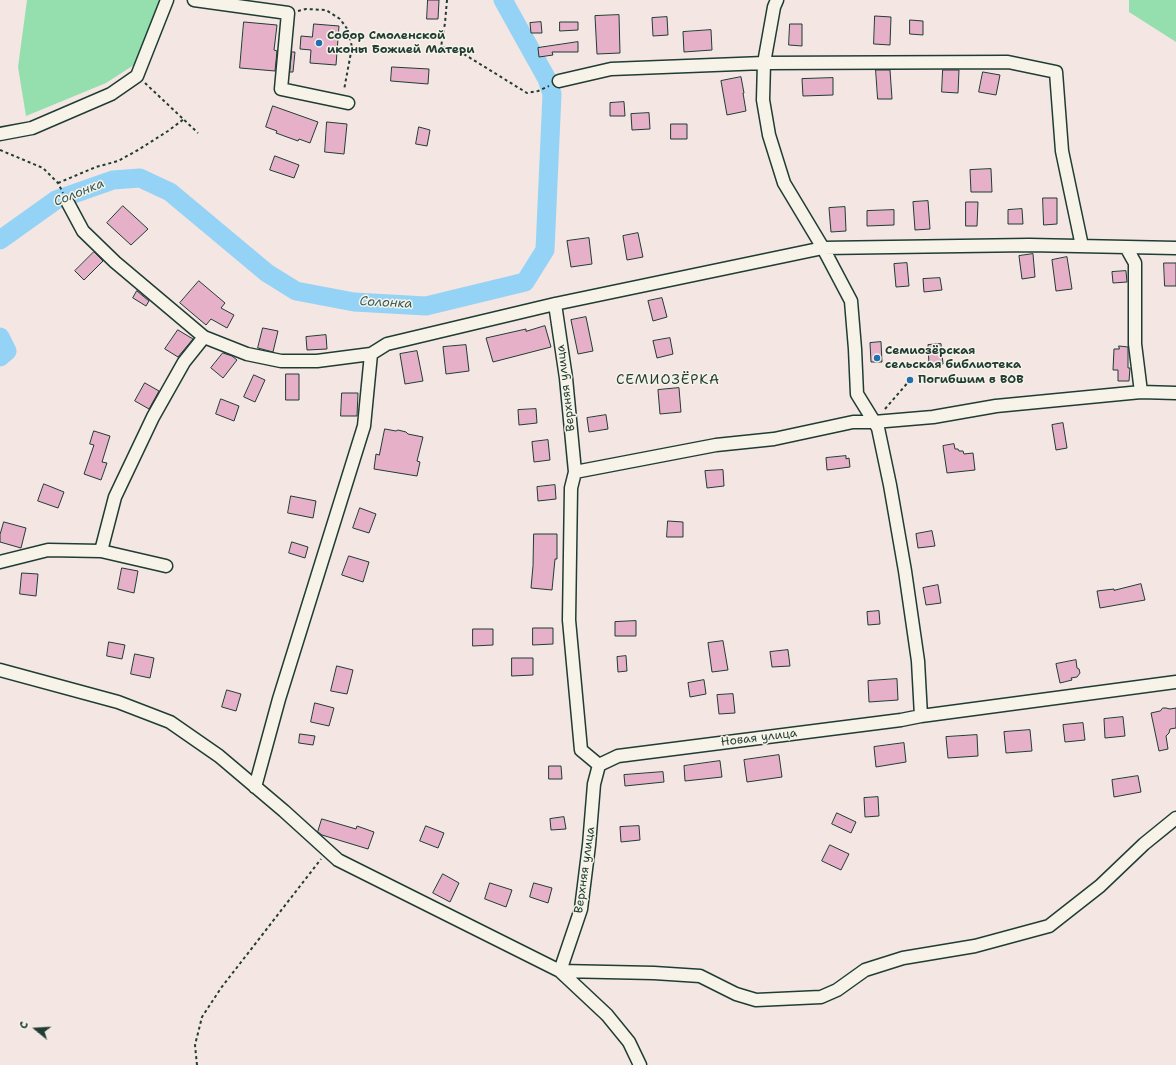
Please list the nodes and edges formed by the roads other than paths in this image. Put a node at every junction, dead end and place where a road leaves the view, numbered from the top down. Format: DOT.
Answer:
graph roads {
  1 [pos="167,0"];
  2 [pos="194,0"];
  3 [pos="777,0"];
  4 [pos="764,63"];
  5 [pos="559,81"];
  6 [pos="345,103"];
  7 [pos="0,134"];
  8 [pos="68,203"];
  9 [pos="1082,246"];
  10 [pos="1126,247"];
  11 [pos="823,248"];
  12 [pos="1176,248"];
  13 [pos="554,304"];
  14 [pos="204,337"];
  15 [pos="371,354"];
  16 [pos="1141,392"];
  17 [pos="1176,393"];
  18 [pos="874,422"];
  19 [pos="575,472"];
  20 [pos="101,551"];
  21 [pos="0,562"];
  22 [pos="166,566"];
  23 [pos="0,670"];
  24 [pos="1176,682"];
  25 [pos="921,716"];
  26 [pos="599,765"];
  27 [pos="255,787"];
  28 [pos="1176,818"];
  29 [pos="560,971"];
  30 [pos="640,1065"];
  1 -- 7 [label="street"];
  2 -- 6 [label="street"];
  3 -- 4 [label="street"];
  4 -- 5 [label="street"];
  4 -- 9 [label="street"];
  4 -- 11 [label="street"];
  8 -- 14 [label="street"];
  9 -- 10 [label="street"];
  9 -- 11 [label="street"];
  10 -- 12 [label="street"];
  10 -- 16 [label="street"];
  11 -- 13 [label="street"];
  11 -- 18 [label="street"];
  13 -- 15 [label="street"];
  13 -- 19 [label="street, Верхняя улица"];
  14 -- 15 [label="street"];
  14 -- 20 [label="street"];
  15 -- 27 [label="street"];
  16 -- 17 [label="street"];
  16 -- 18 [label="street"];
  18 -- 19 [label="street"];
  18 -- 25 [label="street"];
  19 -- 26 [label="street, Верхняя улица"];
  20 -- 21 [label="street"];
  20 -- 22 [label="street"];
  23 -- 27 [label="street"];
  24 -- 25 [label="street, Новая улица"];
  25 -- 26 [label="street, Новая улица"];
  26 -- 29 [label="street, Верхняя улица"];
  27 -- 29 [label="street"];
  28 -- 29 [label="street"];
  29 -- 30 [label="street"];
}
